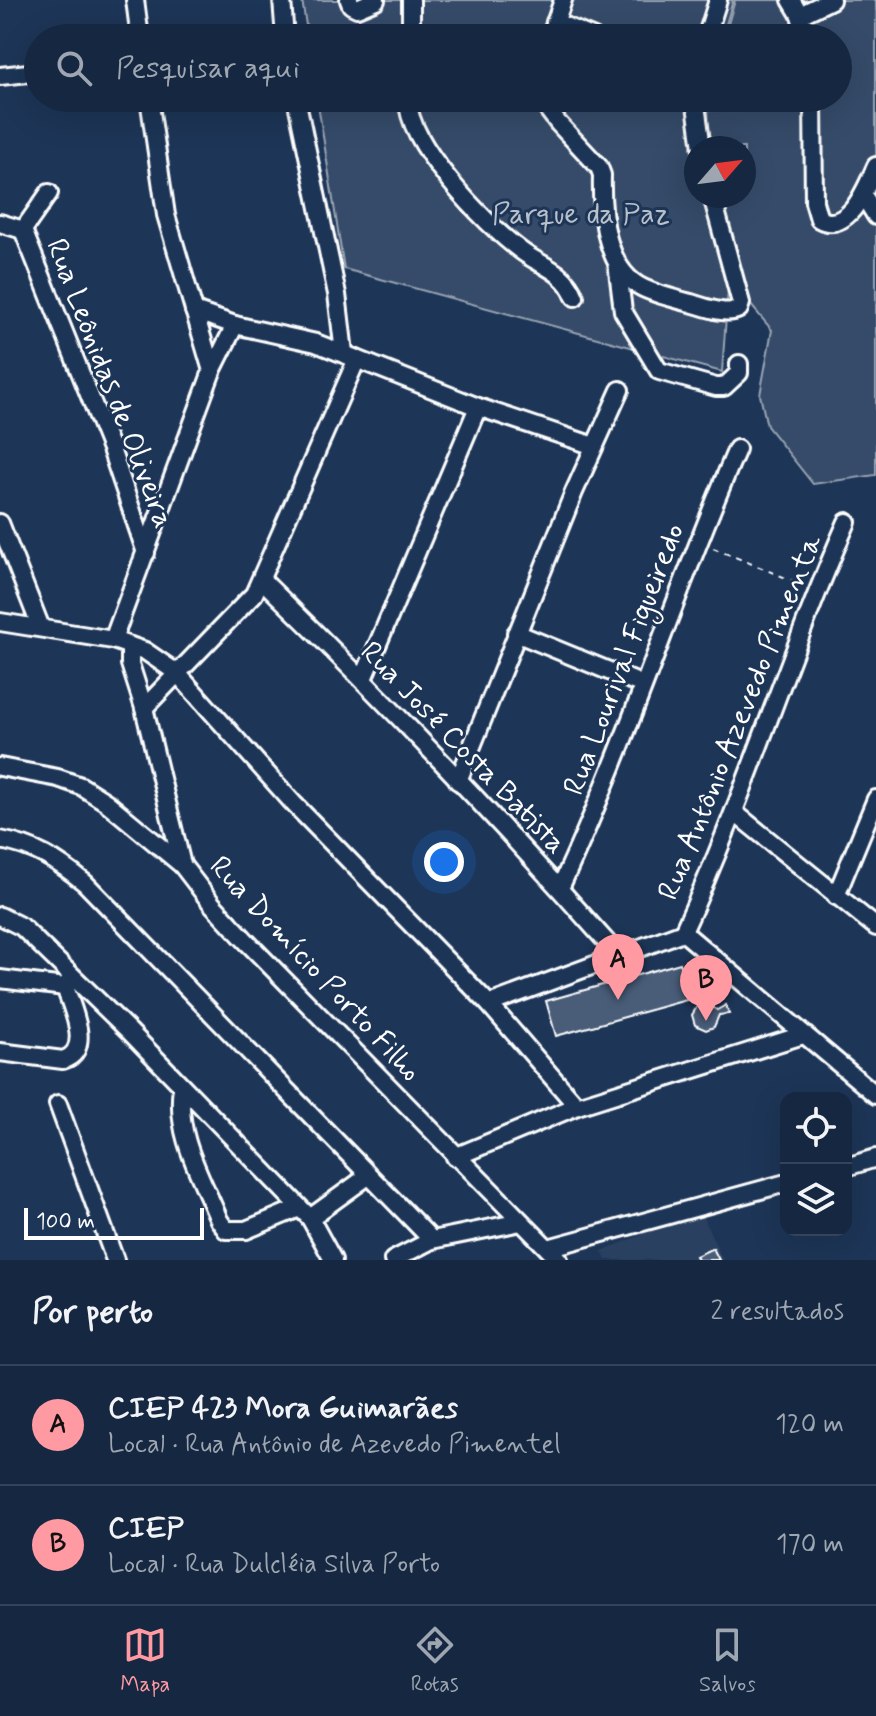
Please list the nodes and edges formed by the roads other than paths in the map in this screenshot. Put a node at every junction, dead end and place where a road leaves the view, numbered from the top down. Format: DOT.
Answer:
graph roads {
  1 [pos="135,0"];
  2 [pos="282,0"];
  3 [pos="349,0"];
  4 [pos="376,0"];
  5 [pos="411,0"];
  6 [pos="563,0"];
  7 [pos="718,0"];
  8 [pos="831,0"];
  9 [pos="796,8"];
  10 [pos="138,24"];
  11 [pos="284,24"];
  12 [pos="411,24"];
  13 [pos="554,24"];
  14 [pos="710,24"];
  15 [pos="24,73"];
  16 [pos="0,76"];
  17 [pos="151,112"];
  18 [pos="299,112"];
  19 [pos="410,112"];
  20 [pos="550,112"];
  21 [pos="697,112"];
  22 [pos="813,112"];
  23 [pos="700,136"];
  24 [pos="876,166"];
  25 [pos="49,193"];
  26 [pos="863,195"];
  27 [pos="715,208"];
  28 [pos="876,216"];
  29 [pos="0,223"];
  30 [pos="23,230"];
  31 [pos="616,261"];
  32 [pos="575,297"];
  33 [pos="194,311"];
  34 [pos="235,325"];
  35 [pos="351,356"];
  36 [pos="739,364"];
  37 [pos="212,371"];
  38 [pos="620,390"];
  39 [pos="478,407"];
  40 [pos="594,446"];
  41 [pos="737,449"];
  42 [pos="847,522"];
  43 [pos="0,523"];
  44 [pos="146,553"];
  45 [pos="262,580"];
  46 [pos="0,622"];
  47 [pos="41,628"];
  48 [pos="516,633"];
  49 [pos="122,643"];
  50 [pos="177,673"];
  51 [pos="363,679"];
  52 [pos="643,685"];
  53 [pos="144,708"];
  54 [pos="0,767"];
  55 [pos="458,781"];
  56 [pos="876,799"];
  57 [pos="735,813"];
  58 [pos="0,840"];
  59 [pos="182,865"];
  60 [pos="560,888"];
  61 [pos="836,896"];
  62 [pos="0,916"];
  63 [pos="876,927"];
  64 [pos="683,932"];
  65 [pos="620,957"];
  66 [pos="0,979"];
  67 [pos="69,981"];
  68 [pos="489,1004"];
  69 [pos="803,1035"];
  70 [pos="0,1052"];
  71 [pos="182,1087"];
  72 [pos="876,1095"];
  73 [pos="58,1104"];
  74 [pos="577,1106"];
  75 [pos="455,1157"];
  76 [pos="876,1158"];
  77 [pos="852,1165"];
  78 [pos="368,1176"];
  79 [pos="780,1185"];
  80 [pos="304,1213"];
  81 [pos="521,1222"];
  82 [pos="432,1240"];
  83 [pos="554,1254"];
  84 [pos="115,1260"];
  85 [pos="333,1260"];
  86 [pos="393,1260"];
  1 -- 10 [label="street"];
  2 -- 11 [label="street"];
  3 -- 4 [label="street"];
  5 -- 12 [label="street"];
  6 -- 13 [label="street"];
  7 -- 14 [label="street"];
  8 -- 9 [label="street"];
  15 -- 16 [label="street"];
  17 -- 33 [label="street"];
  18 -- 35 [label="street"];
  19 -- 32 [label="street"];
  20 -- 31 [label="street"];
  21 -- 23 [label="street"];
  22 -- 26 [label="street"];
  24 -- 26 [label="street"];
  25 -- 30 [label="street, Rua Leônidas de Oliveira"];
  26 -- 28 [label="street"];
  27 -- 31 [label="street"];
  29 -- 30 [label="street"];
  30 -- 44 [label="street, Rua Leônidas de Oliveira"];
  31 -- 36 [label="street"];
  33 -- 34 [label="street"];
  33 -- 37 [label="street"];
  34 -- 35 [label="street"];
  34 -- 37 [label="street"];
  35 -- 39 [label="street"];
  35 -- 45 [label="street"];
  37 -- 44 [label="street"];
  38 -- 40 [label="street"];
  39 -- 40 [label="street"];
  39 -- 51 [label="street"];
  40 -- 48 [label="street"];
  41 -- 52 [label="street, Rua Lourival Figueiredo"];
  42 -- 57 [label="street, Rua Antônio Azevedo Pimenta"];
  43 -- 47 [label="street"];
  44 -- 49 [label="street"];
  45 -- 50 [label="street"];
  45 -- 51 [label="street, Rua José Costa Batista"];
  46 -- 47 [label="street"];
  47 -- 49 [label="street"];
  48 -- 52 [label="street"];
  48 -- 55 [label="street"];
  49 -- 50 [label="street"];
  49 -- 53 [label="street"];
  50 -- 53 [label="street"];
  50 -- 68 [label="street"];
  51 -- 55 [label="street, Rua José Costa Batista"];
  52 -- 60 [label="street, Rua Lourival Figueiredo"];
  53 -- 59 [label="street"];
  54 -- 59 [label="street, Rua Domício Porto Filho"];
  55 -- 60 [label="street, Rua José Costa Batista"];
  56 -- 61 [label="street"];
  57 -- 61 [label="street"];
  57 -- 64 [label="street, Rua Antônio Azevedo Pimenta"];
  58 -- 78 [label="street"];
  59 -- 75 [label="street, Rua Domício Porto Filho"];
  60 -- 65 [label="street, Rua José Costa Batista"];
  61 -- 63 [label="street"];
  62 -- 67 [label="street"];
  64 -- 65 [label="street"];
  64 -- 69 [label="street"];
  65 -- 68 [label="street"];
  66 -- 67 [label="street"];
  67 -- 70 [label="street"];
  67 -- 71 [label="street"];
  68 -- 74 [label="street"];
  69 -- 72 [label="street"];
  69 -- 74 [label="street"];
  71 -- 80 [label="street"];
  71 -- 80 [label="street"];
  73 -- 84 [label="street"];
  74 -- 75 [label="street"];
  75 -- 81 [label="street, Rua Domício Porto Filho"];
  76 -- 77 [label="street"];
  78 -- 80 [label="street"];
  78 -- 82 [label="street"];
  79 -- 83 [label="street"];
  80 -- 85 [label="street"];
  81 -- 82 [label="street"];
  81 -- 83 [label="street, Rua Domício Porto Filho"];
  82 -- 86 [label="street"];
}
